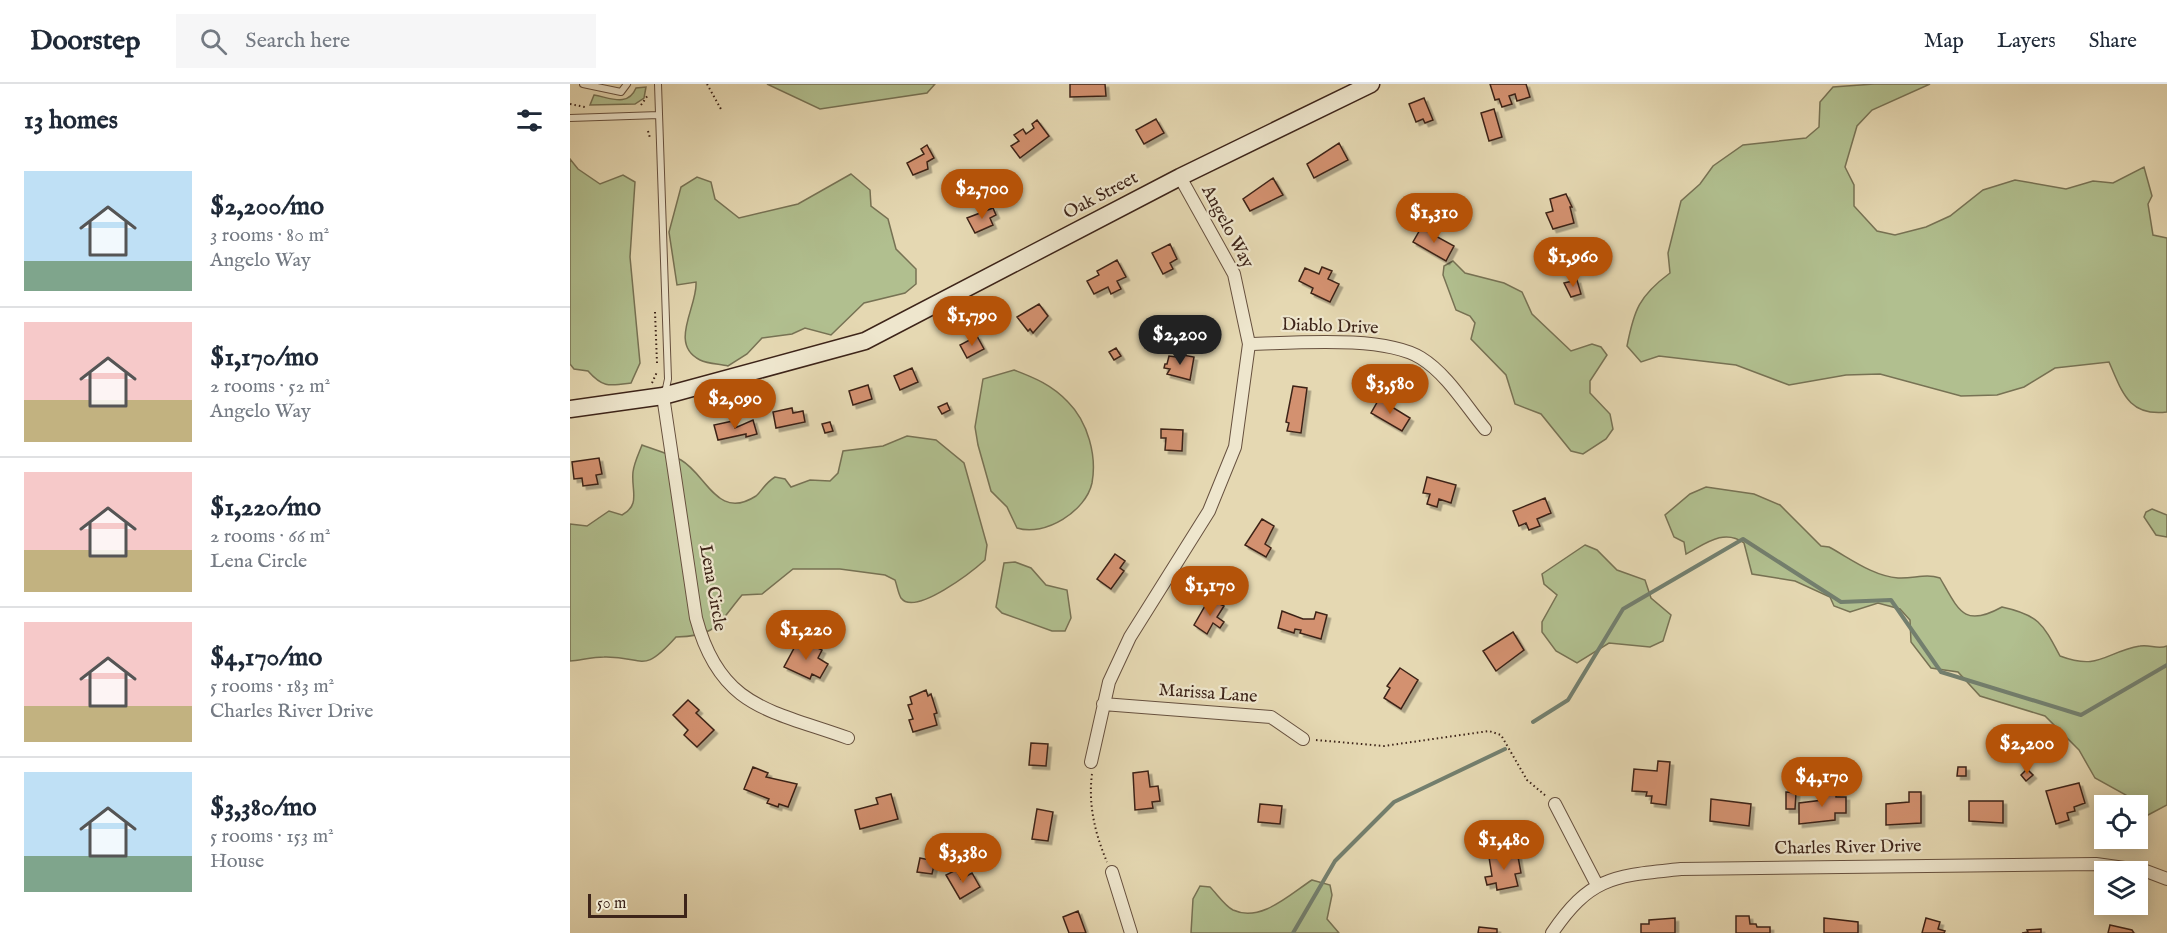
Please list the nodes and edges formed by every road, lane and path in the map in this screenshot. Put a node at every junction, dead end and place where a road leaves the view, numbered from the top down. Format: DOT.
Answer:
graph roads {
  1 [pos="583,84"];
  2 [pos="627,84"];
  3 [pos="658,84"];
  4 [pos="707,84"];
  5 [pos="1371,84"];
  6 [pos="649,88"];
  7 [pos="570,104"];
  8 [pos="637,106"];
  9 [pos="589,108"];
  10 [pos="722,111"];
  11 [pos="659,115"];
  12 [pos="570,117"];
  13 [pos="648,131"];
  14 [pos="650,142"];
  15 [pos="1180,177"];
  16 [pos="654,302"];
  17 [pos="1249,344"];
  18 [pos="648,388"];
  19 [pos="663,396"];
  20 [pos="570,409"];
  21 [pos="1485,429"];
  22 [pos="1103,704"];
  23 [pos="848,738"];
  24 [pos="1303,739"];
  25 [pos="1091,762"];
  26 [pos="1555,804"];
  27 [pos="1112,872"];
  28 [pos="2167,879"];
  29 [pos="1597,885"];
  30 [pos="1131,933"];
  31 [pos="1552,933"];
  1 -- 2 [label="lane"];
  3 -- 11 [label="lane"];
  4 -- 10 [label="path"];
  5 -- 15 [label="main road, Oak Street"];
  6 -- 8 [label="path"];
  7 -- 9 [label="path"];
  11 -- 12 [label="lane"];
  11 -- 19 [label="lane"];
  13 -- 14 [label="path"];
  15 -- 17 [label="street, Angelo Way"];
  15 -- 19 [label="main road, Oak Street"];
  16 -- 18 [label="path"];
  17 -- 21 [label="street, Diablo Drive"];
  17 -- 22 [label="street, Angelo Way"];
  19 -- 20 [label="main road, Oak Street"];
  19 -- 23 [label="street, Lena Circle"];
  22 -- 24 [label="street, Marissa Lane"];
  22 -- 25 [label="street, Angelo Way"];
  24 -- 26 [label="path"];
  25 -- 27 [label="path"];
  26 -- 29 [label="street"];
  27 -- 30 [label="street"];
  28 -- 29 [label="street, Charles River Drive"];
  29 -- 31 [label="street, Charles River Drive"];
}
